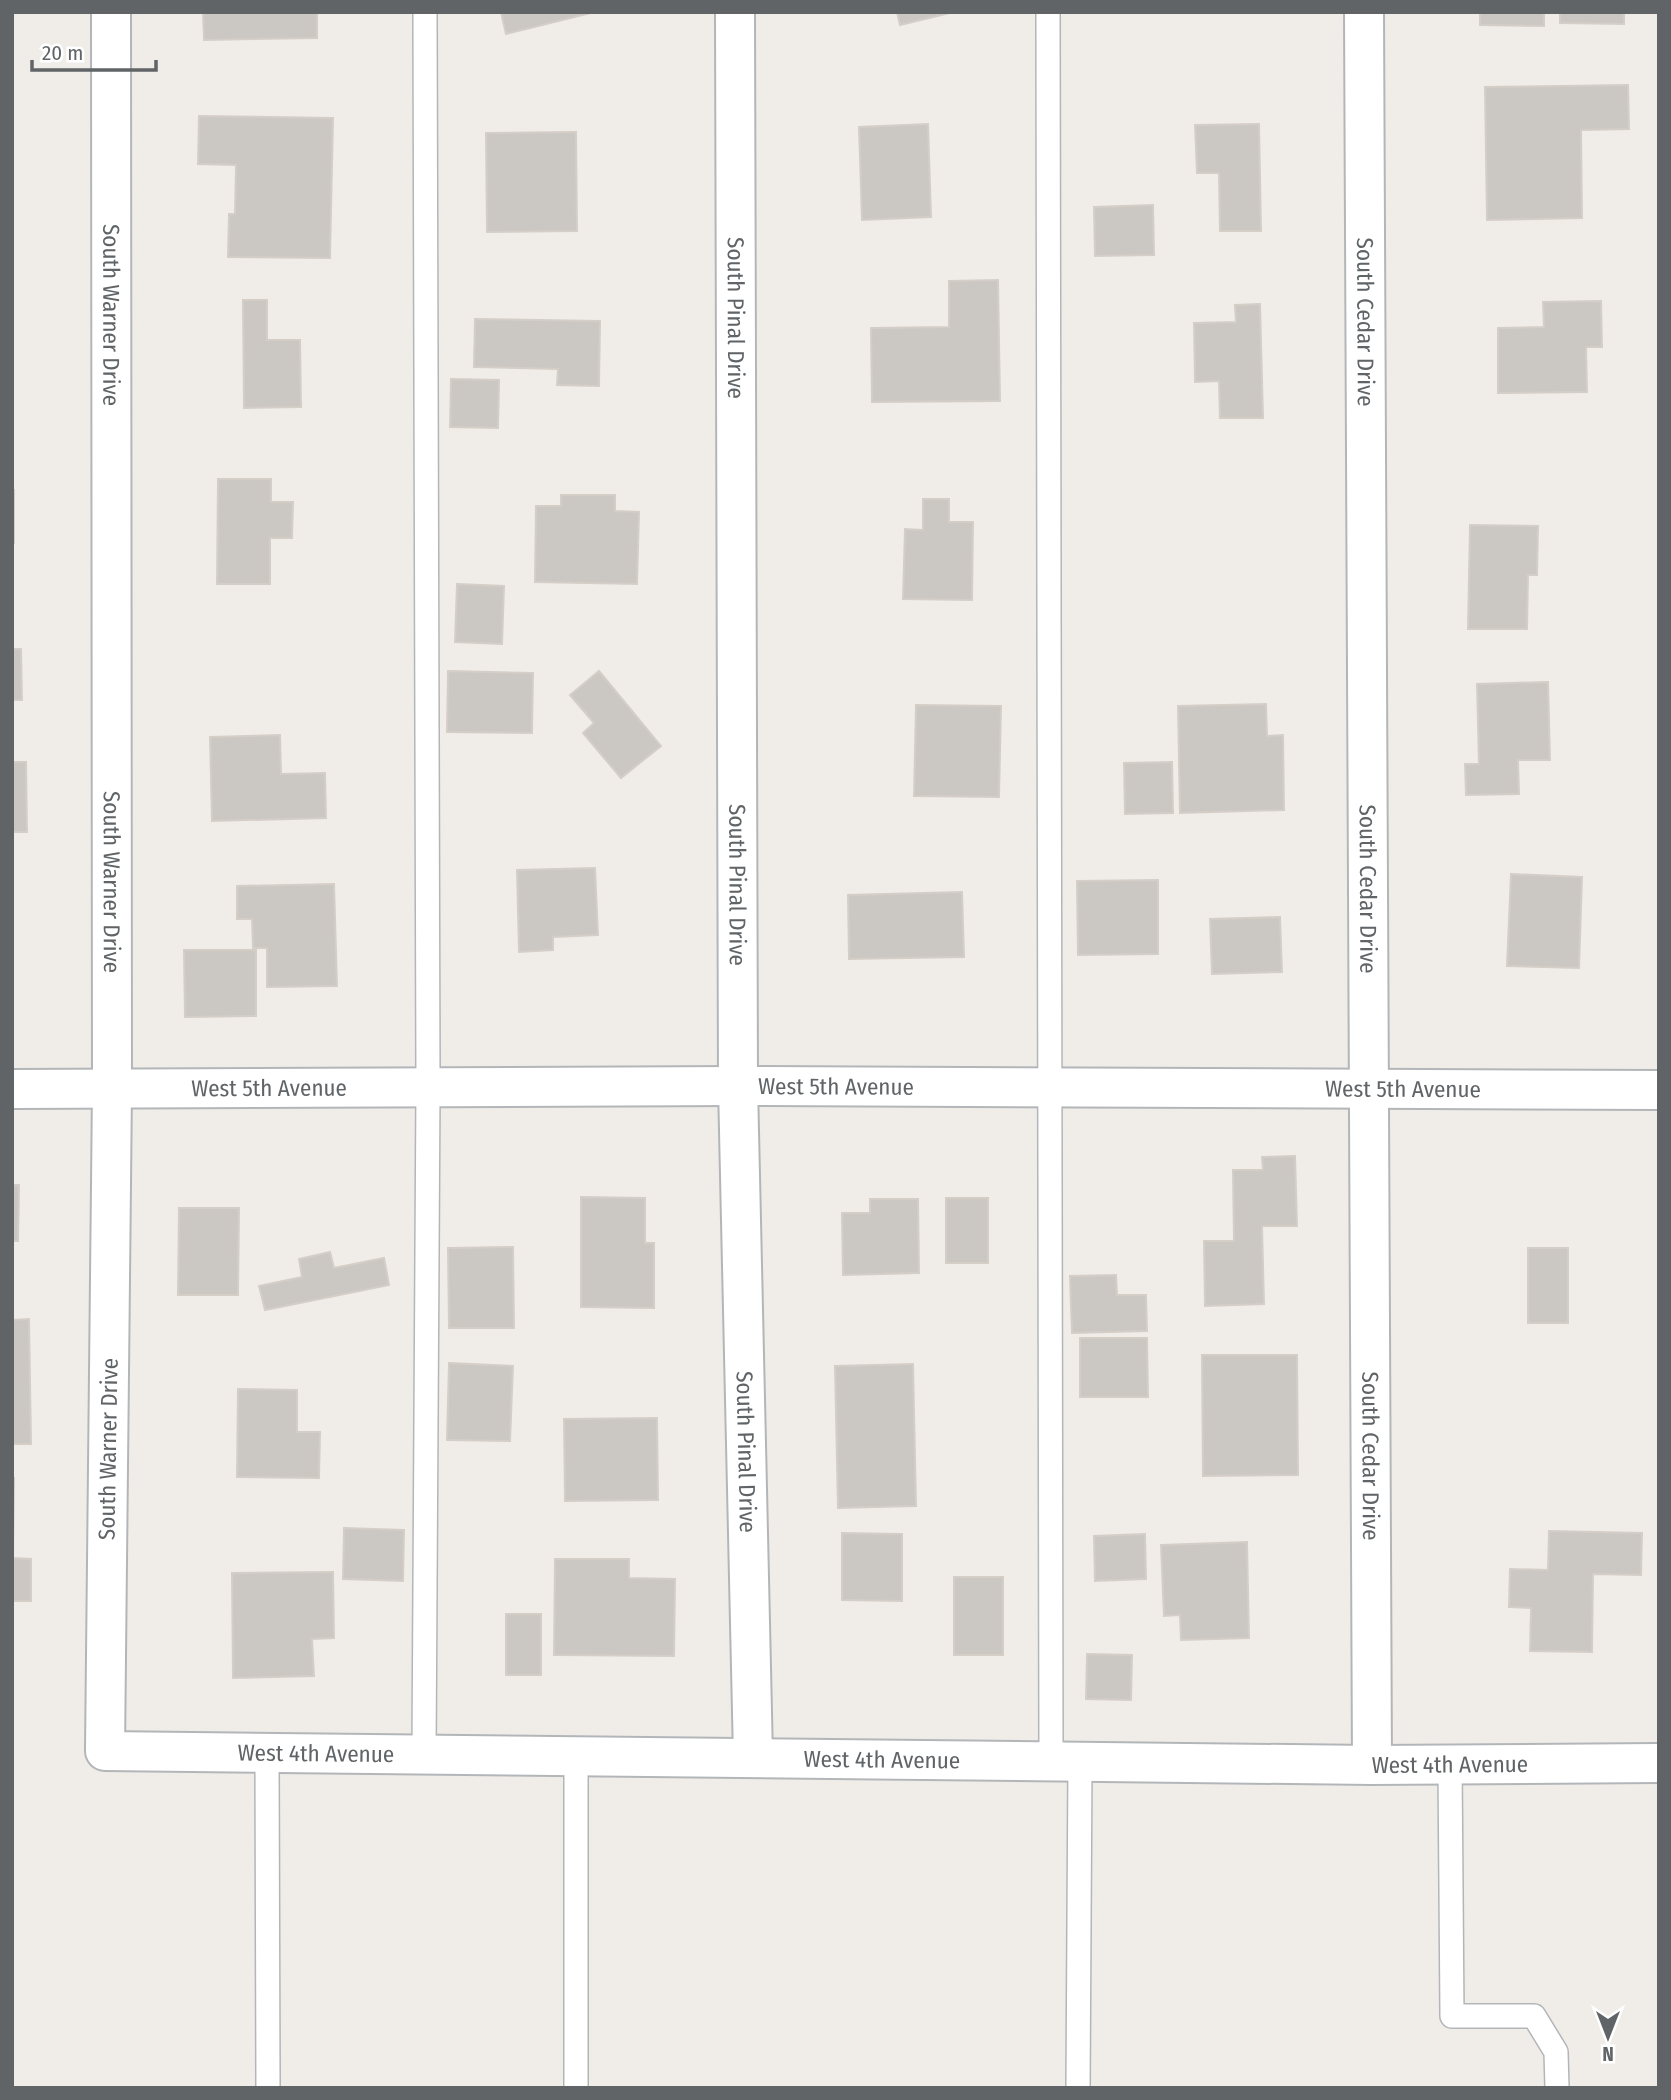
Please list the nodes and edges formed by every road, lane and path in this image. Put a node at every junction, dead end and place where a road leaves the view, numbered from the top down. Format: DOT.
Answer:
graph roads {
  1 [pos="111,12"];
  2 [pos="425,12"];
  3 [pos="735,12"];
  4 [pos="1048,12"];
  5 [pos="1364,12"];
  6 [pos="738,1086"];
  7 [pos="428,1087"];
  8 [pos="1050,1088"];
  9 [pos="12,1089"];
  10 [pos="112,1089"];
  11 [pos="1368,1090"];
  12 [pos="1659,1090"];
  13 [pos="105,1751"];
  14 [pos="267,1753"];
  15 [pos="424,1754"];
  16 [pos="576,1756"];
  17 [pos="752,1757"];
  18 [pos="1066,1761"];
  19 [pos="1659,1763"];
  20 [pos="1450,1764"];
  21 [pos="1372,1765"];
  22 [pos="268,2088"];
  23 [pos="576,2088"];
  24 [pos="1078,2088"];
  25 [pos="1557,2088"];
  1 -- 10 [label="street, South Warner Drive"];
  2 -- 7 [label="lane"];
  3 -- 6 [label="street, South Pinal Drive"];
  4 -- 8 [label="lane"];
  5 -- 11 [label="street, South Cedar Drive"];
  6 -- 7 [label="street, West 5th Avenue"];
  6 -- 8 [label="street, West 5th Avenue"];
  6 -- 17 [label="street, South Pinal Drive"];
  7 -- 10 [label="street, West 5th Avenue"];
  7 -- 15 [label="lane"];
  8 -- 11 [label="street, West 5th Avenue"];
  8 -- 18 [label="lane"];
  9 -- 10 [label="street, West 5th Avenue"];
  10 -- 13 [label="street, South Warner Drive"];
  11 -- 12 [label="street, West 5th Avenue"];
  11 -- 21 [label="street, South Cedar Drive"];
  13 -- 14 [label="street, West 4th Avenue"];
  14 -- 15 [label="street, West 4th Avenue"];
  14 -- 22 [label="lane"];
  15 -- 16 [label="street, West 4th Avenue"];
  16 -- 17 [label="street, West 4th Avenue"];
  16 -- 23 [label="lane"];
  17 -- 18 [label="street, West 4th Avenue"];
  18 -- 21 [label="street, West 4th Avenue"];
  18 -- 24 [label="lane"];
  19 -- 20 [label="street, West 4th Avenue"];
  20 -- 21 [label="street, West 4th Avenue"];
  20 -- 25 [label="lane"];
}
